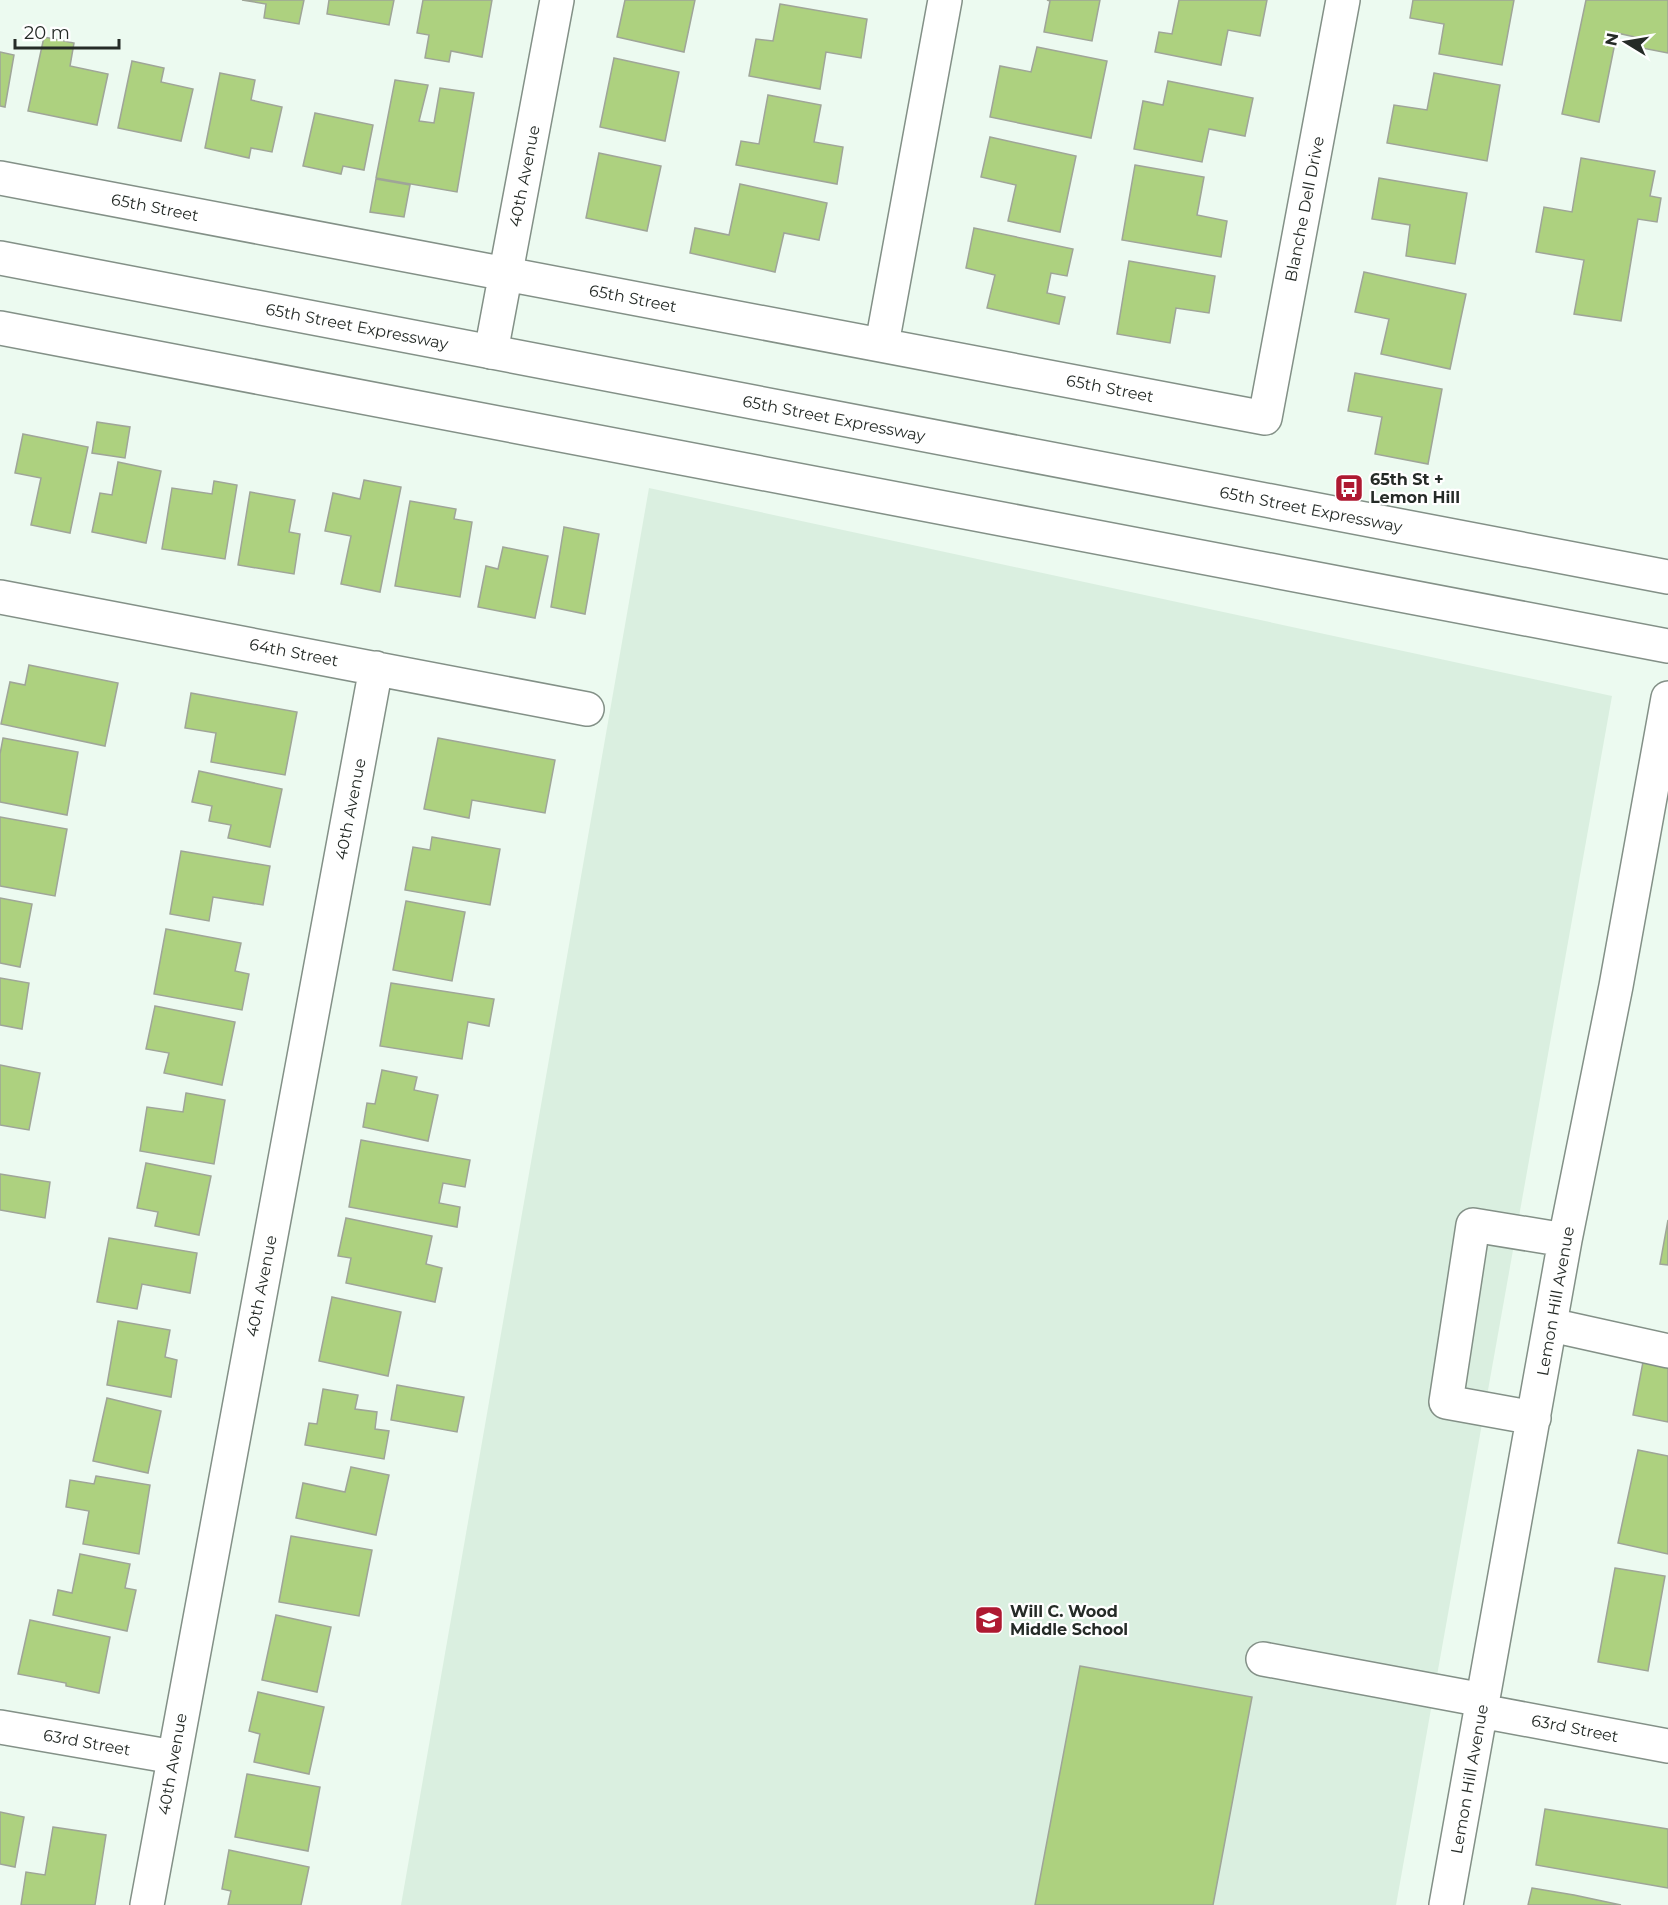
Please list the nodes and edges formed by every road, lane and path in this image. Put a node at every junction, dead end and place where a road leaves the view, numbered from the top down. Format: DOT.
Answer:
graph roads {
  1 [pos="557,0"];
  2 [pos="945,0"];
  3 [pos="1343,0"];
  4 [pos="0,178"];
  5 [pos="0,258"];
  6 [pos="505,273"];
  7 [pos="0,328"];
  8 [pos="882,344"];
  9 [pos="491,352"];
  10 [pos="1265,418"];
  11 [pos="1668,577"];
  12 [pos="0,597"];
  13 [pos="1668,646"];
  14 [pos="376,668"];
  15 [pos="1668,698"];
  16 [pos="587,709"];
  17 [pos="1565,1240"];
  18 [pos="1551,1325"];
  19 [pos="1668,1351"];
  20 [pos="1534,1418"];
  21 [pos="1263,1659"];
  22 [pos="1482,1706"];
  23 [pos="0,1727"];
  24 [pos="1668,1746"];
  25 [pos="174,1757"];
  26 [pos="147,1905"];
  27 [pos="1446,1905"];
  1 -- 6 [label="street, 40th Avenue"];
  2 -- 8 [label="street"];
  3 -- 10 [label="street, Blanche Dell Drive"];
  4 -- 6 [label="street, 65th Street"];
  5 -- 9 [label="street, 65th Street Expressway"];
  6 -- 8 [label="street, 65th Street"];
  6 -- 9 [label="street, 40th Avenue"];
  7 -- 13 [label="street"];
  8 -- 10 [label="street, 65th Street"];
  9 -- 11 [label="street, 65th Street Expressway"];
  12 -- 14 [label="street, 64th Street"];
  14 -- 16 [label="street, 64th Street"];
  14 -- 25 [label="street, 40th Avenue"];
  15 -- 17 [label="street, Lemon Hill Avenue"];
  17 -- 18 [label="street, Lemon Hill Avenue"];
  17 -- 20 [label="street"];
  18 -- 19 [label="street"];
  18 -- 20 [label="street, Lemon Hill Avenue"];
  20 -- 22 [label="street, Lemon Hill Avenue"];
  21 -- 22 [label="street, 63rd Street"];
  22 -- 24 [label="street, 63rd Street"];
  22 -- 27 [label="street, Lemon Hill Avenue"];
  23 -- 25 [label="street, 63rd Street"];
  25 -- 26 [label="street, 40th Avenue"];
}
